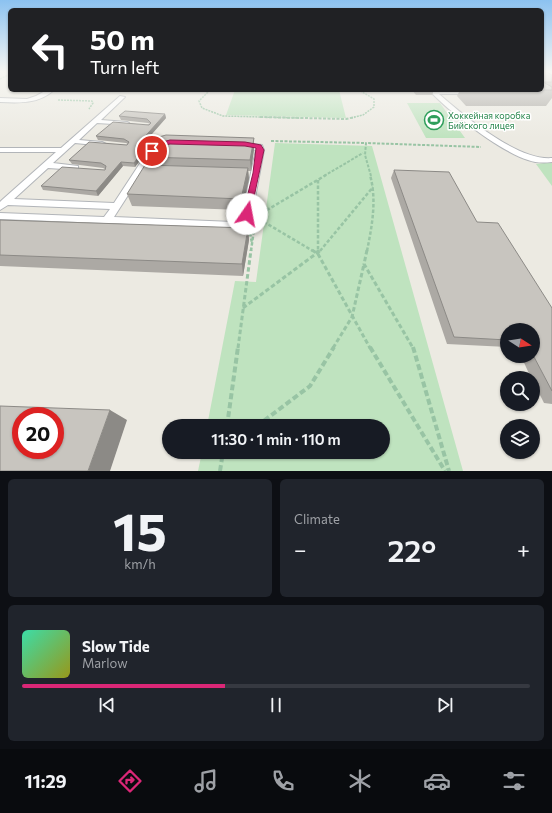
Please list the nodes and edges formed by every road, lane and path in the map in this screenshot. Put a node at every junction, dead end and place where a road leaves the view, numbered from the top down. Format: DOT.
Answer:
graph roads {
  1 [pos="46,94"];
  2 [pos="206,94"];
  3 [pos="366,94"];
  4 [pos="436,94"];
  5 [pos="122,97"];
  6 [pos="56,98"];
  7 [pos="0,100"];
  8 [pos="85,114"];
  9 [pos="95,120"];
  10 [pos="133,124"];
  11 [pos="72,141"];
  12 [pos="366,143"];
  13 [pos="230,144"];
  14 [pos="110,145"];
  15 [pos="158,145"];
  16 [pos="270,148"];
  17 [pos="508,148"];
  18 [pos="0,150"];
  19 [pos="62,150"];
  20 [pos="363,153"];
  21 [pos="552,160"];
  22 [pos="45,165"];
  23 [pos="81,169"];
  24 [pos="318,180"];
  25 [pos="373,187"];
  26 [pos="2,204"];
  27 [pos="116,206"];
  28 [pos="0,216"];
  29 [pos="256,217"];
  30 [pos="107,220"];
  31 [pos="318,254"];
  32 [pos="364,264"];
  33 [pos="242,308"];
  34 [pos="352,317"];
  35 [pos="228,419"];
  36 [pos="266,419"];
  37 [pos="222,459"];
  38 [pos="220,471"];
  39 [pos="445,471"];
  40 [pos="449,471"];
  1 -- 7 [label="lane"];
  2 -- 3 [label="path"];
  4 -- 17 [label="lane"];
  5 -- 9 [label="lane"];
  6 -- 8 [label="path"];
  9 -- 10 [label="lane"];
  9 -- 11 [label="lane"];
  11 -- 14 [label="lane"];
  11 -- 19 [label="lane"];
  12 -- 16 [label="path"];
  12 -- 17 [label="path"];
  12 -- 20 [label="path"];
  13 -- 30 [label="lane"];
  15 -- 27 [label="lane"];
  17 -- 21 [label="lane"];
  18 -- 19 [label="lane"];
  19 -- 22 [label="lane"];
  20 -- 24 [label="path"];
  20 -- 25 [label="path"];
  22 -- 23 [label="lane"];
  22 -- 26 [label="lane"];
  24 -- 29 [label="path"];
  24 -- 31 [label="path"];
  25 -- 31 [label="path"];
  25 -- 32 [label="path"];
  26 -- 27 [label="lane"];
  27 -- 30 [label="lane"];
  28 -- 30 [label="lane"];
  29 -- 31 [label="path"];
  29 -- 33 [label="path"];
  31 -- 33 [label="path"];
  31 -- 34 [label="path"];
  32 -- 34 [label="path"];
  32 -- 40 [label="path"];
  33 -- 35 [label="path"];
  34 -- 36 [label="path"];
  34 -- 39 [label="path"];
  37 -- 38 [label="path"];
}
